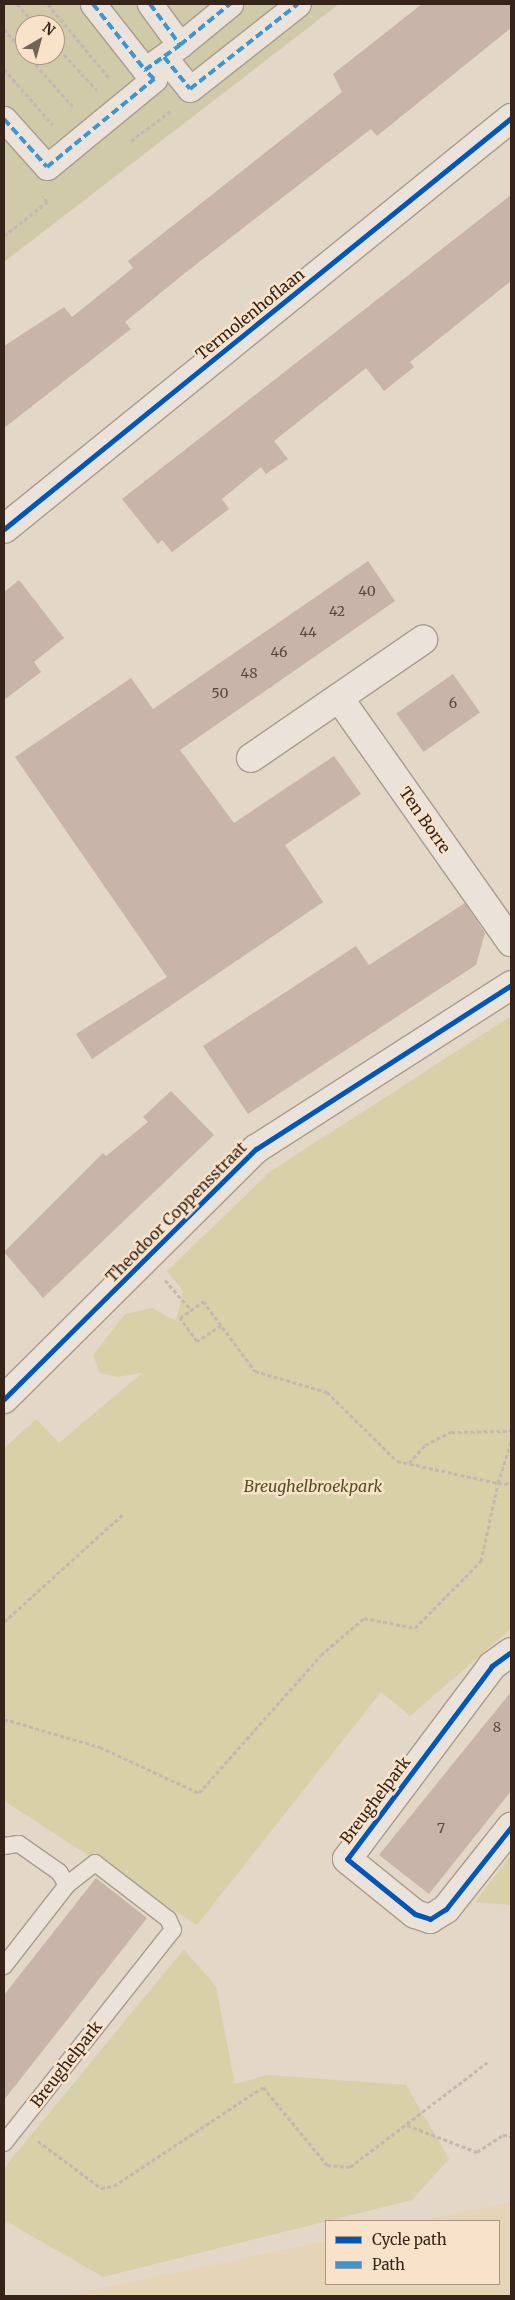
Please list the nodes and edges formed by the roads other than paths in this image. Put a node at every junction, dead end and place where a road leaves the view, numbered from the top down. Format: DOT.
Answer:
graph roads {
  1 [pos="92,4"];
  2 [pos="150,4"];
  3 [pos="230,4"];
  4 [pos="298,4"];
  5 [pos="163,57"];
  6 [pos="511,118"];
  7 [pos="4,119"];
  8 [pos="4,529"];
  9 [pos="423,640"];
  10 [pos="339,698"];
  11 [pos="251,758"];
  12 [pos="511,942"];
  13 [pos="511,984"];
  14 [pos="4,1398"];
  15 [pos="511,1652"];
  16 [pos="511,1827"];
  17 [pos="4,1846"];
  18 [pos="67,1885"];
  19 [pos="4,1966"];
  20 [pos="4,2144"];
  1 -- 5 [label="street"];
  2 -- 5 [label="street"];
  3 -- 5 [label="street"];
  4 -- 5 [label="street"];
  5 -- 7 [label="street"];
  6 -- 8 [label="street, Termolenhoflaan"];
  9 -- 10 [label="street"];
  10 -- 11 [label="street"];
  10 -- 12 [label="street, Ten Borre"];
  13 -- 14 [label="street, Theodoor Coppensstraat"];
  15 -- 16 [label="street, Breughelpark"];
  17 -- 18 [label="lane"];
  18 -- 19 [label="lane, Breughelpark"];
  18 -- 20 [label="lane, Breughelpark"];
}
